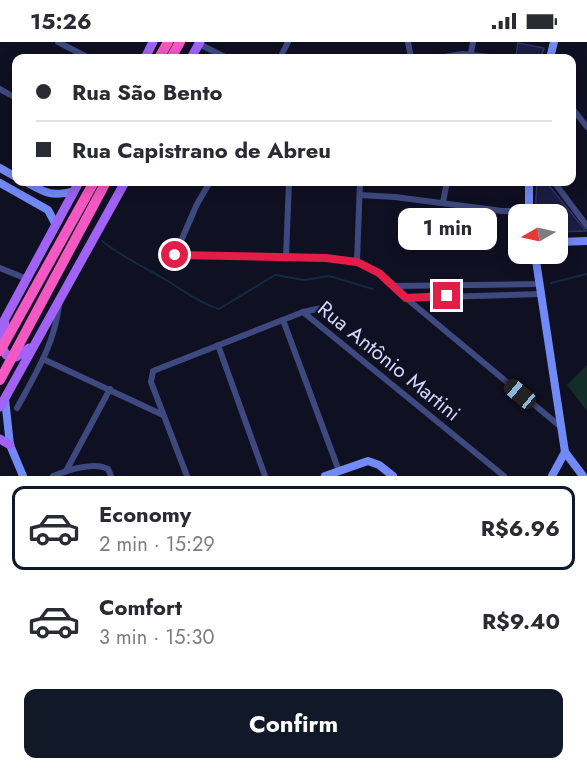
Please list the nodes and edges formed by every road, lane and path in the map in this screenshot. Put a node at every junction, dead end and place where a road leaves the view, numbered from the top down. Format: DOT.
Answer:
graph roads {
  1 [pos="58,42"];
  2 [pos="199,43"];
  3 [pos="81,54"];
  4 [pos="220,54"];
  5 [pos="576,113"];
  6 [pos="587,127"];
  7 [pos="0,183"];
  8 [pos="19,186"];
  9 [pos="34,186"];
  10 [pos="77,186"];
  11 [pos="92,186"];
  12 [pos="104,186"];
  13 [pos="123,186"];
  14 [pos="208,186"];
  15 [pos="288,186"];
  16 [pos="360,186"];
  17 [pos="446,186"];
  18 [pos="529,186"];
  19 [pos="557,186"];
  20 [pos="74,191"];
  21 [pos="16,192"];
  22 [pos="360,195"];
  23 [pos="443,202"];
  24 [pos="528,204"];
  25 [pos="508,211"];
  26 [pos="56,225"];
  27 [pos="587,225"];
  28 [pos="587,241"];
  29 [pos="568,242"];
  30 [pos="286,257"];
  31 [pos="357,262"];
  32 [pos="536,264"];
  33 [pos="0,268"];
  34 [pos="27,279"];
  35 [pos="539,284"];
  36 [pos="467,285"];
  37 [pos="392,286"];
  38 [pos="541,294"];
  39 [pos="468,295"];
  40 [pos="60,296"];
  41 [pos="406,298"];
  42 [pos="331,306"];
  43 [pos="303,312"];
  44 [pos="6,317"];
  45 [pos="283,320"];
  46 [pos="0,328"];
  47 [pos="38,337"];
  48 [pos="218,345"];
  49 [pos="0,351"];
  50 [pos="43,359"];
  51 [pos="0,375"];
  52 [pos="0,380"];
  53 [pos="110,389"];
  54 [pos="3,402"];
  55 [pos="17,408"];
  56 [pos="164,416"];
  57 [pos="562,428"];
  58 [pos="0,432"];
  59 [pos="0,439"];
  60 [pos="10,446"];
  61 [pos="565,452"];
  62 [pos="66,471"];
  63 [pos="339,471"];
  64 [pos="23,476"];
  65 [pos="53,476"];
  66 [pos="111,476"];
  67 [pos="187,476"];
  68 [pos="265,476"];
  69 [pos="325,476"];
  70 [pos="393,476"];
  71 [pos="504,476"];
  72 [pos="552,476"];
  73 [pos="583,476"];
  1 -- 3 [label="street"];
  2 -- 4 [label="street"];
  5 -- 6 [label="street"];
  7 -- 21 [label="main road"];
  8 -- 21 [label="main road"];
  9 -- 20 [label="main road"];
  10 -- 20 [label="main road"];
  11 -- 49 [label="highway"];
  12 -- 52 [label="highway"];
  13 -- 40 [label="main road"];
  14 -- 30 [label="street"];
  15 -- 30 [label="street"];
  16 -- 22 [label="street"];
  17 -- 23 [label="street"];
  18 -- 24 [label="main road"];
  19 -- 27 [label="street"];
  20 -- 26 [label="main road"];
  21 -- 26 [label="main road"];
  22 -- 23 [label="street"];
  22 -- 31 [label="street"];
  23 -- 25 [label="street"];
  26 -- 34 [label="main road"];
  28 -- 29 [label="main road"];
  30 -- 31 [label="street"];
  31 -- 37 [label="street"];
  32 -- 35 [label="main road"];
  33 -- 34 [label="street"];
  34 -- 44 [label="main road"];
  35 -- 36 [label="street"];
  35 -- 38 [label="main road"];
  36 -- 37 [label="street"];
  36 -- 39 [label="street"];
  37 -- 41 [label="street"];
  38 -- 39 [label="street"];
  38 -- 57 [label="main road"];
  39 -- 41 [label="street"];
  40 -- 47 [label="main road"];
  40 -- 50 [label="street"];
  41 -- 57 [label="street"];
  42 -- 43 [label="street"];
  43 -- 45 [label="street, Rua Antônio Martini"];
  43 -- 71 [label="street, Rua Antônio Martini"];
  44 -- 46 [label="main road"];
  44 -- 47 [label="main road"];
  45 -- 48 [label="street, Rua Antônio Martini"];
  45 -- 63 [label="street"];
  47 -- 54 [label="main road"];
  48 -- 56 [label="street, Rua Antônio Martini"];
  48 -- 68 [label="street"];
  50 -- 53 [label="street"];
  50 -- 55 [label="street"];
  51 -- 54 [label="main road"];
  53 -- 56 [label="street"];
  53 -- 62 [label="street"];
  54 -- 60 [label="main road"];
  56 -- 67 [label="street"];
  57 -- 61 [label="main road"];
  58 -- 60 [label="main road"];
  59 -- 60 [label="main road"];
  60 -- 64 [label="main road"];
  61 -- 72 [label="main road"];
  61 -- 73 [label="main road"];
  62 -- 65 [label="street"];
  62 -- 66 [label="street"];
  63 -- 69 [label="main road"];
  63 -- 70 [label="main road"];
}
